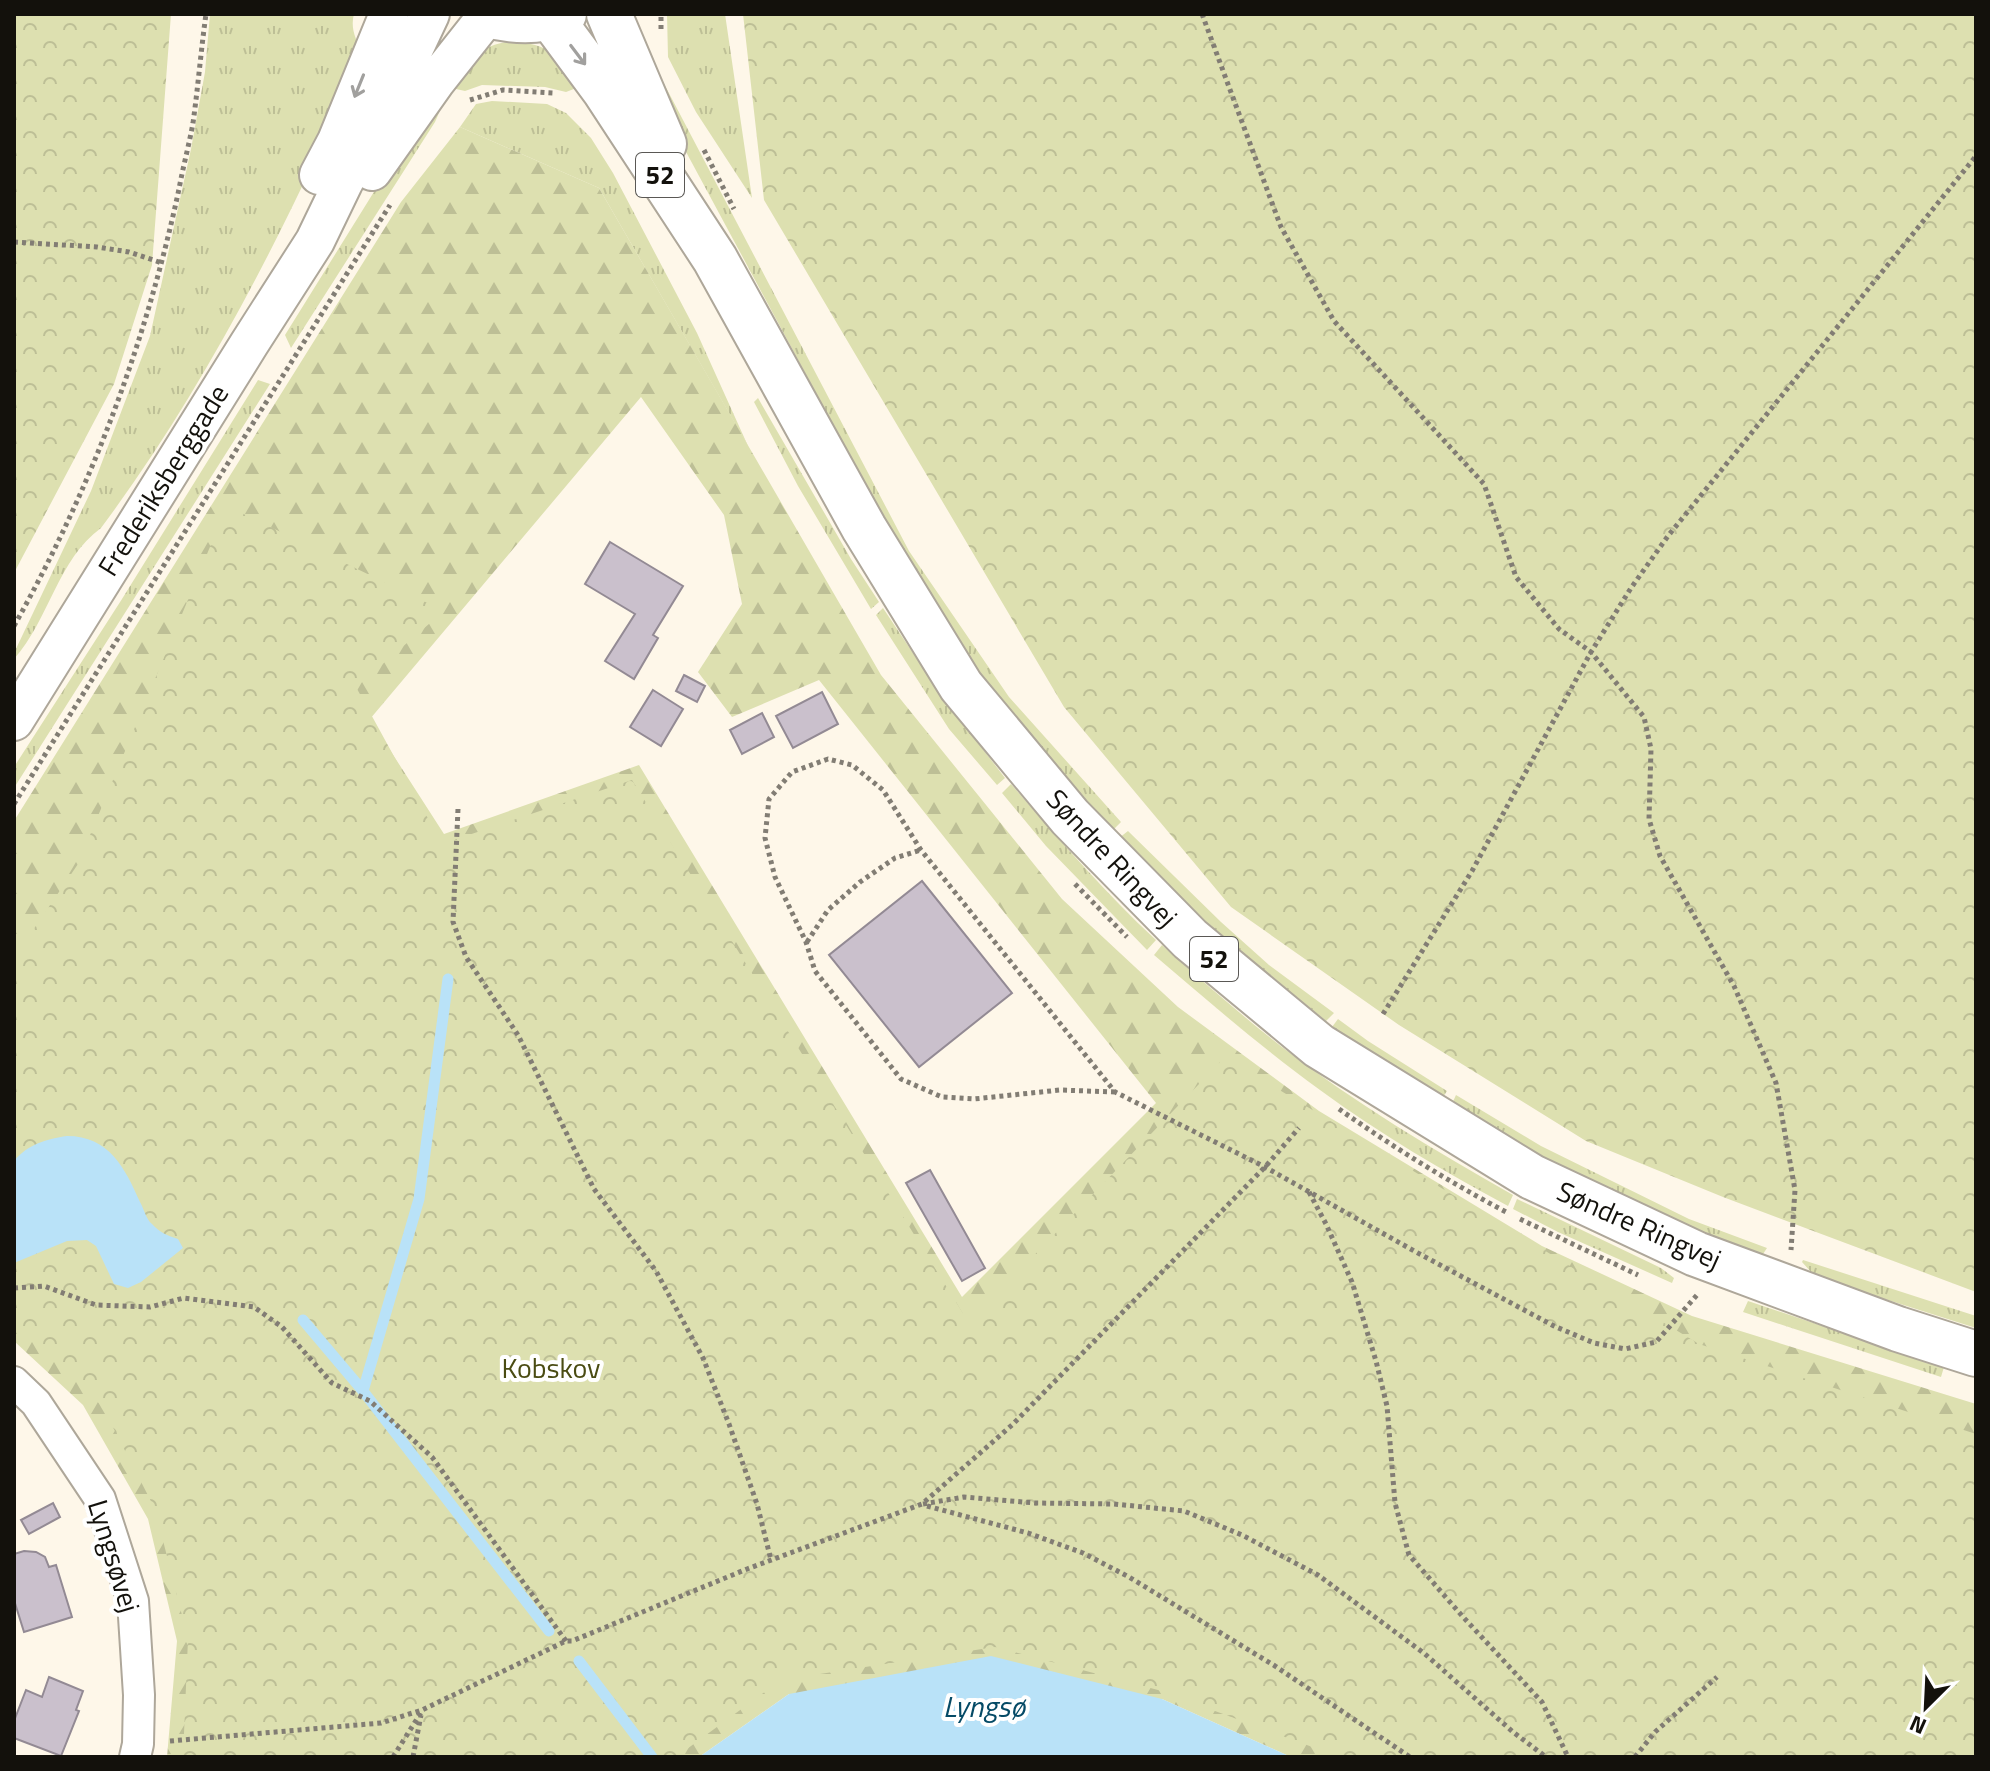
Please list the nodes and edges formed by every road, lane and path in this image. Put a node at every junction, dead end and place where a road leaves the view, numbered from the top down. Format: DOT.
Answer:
graph roads {
  1 [pos="206,14"];
  2 [pos="389,14"];
  3 [pos="430,14"];
  4 [pos="609,14"];
  5 [pos="1202,14"];
  6 [pos="486,15"];
  7 [pos="558,16"];
  8 [pos="605,91"];
  9 [pos="460,102"];
  10 [pos="700,142"];
  11 [pos="1976,156"];
  12 [pos="393,201"];
  13 [pos="735,212"];
  14 [pos="315,241"];
  15 [pos="14,242"];
  16 [pos="715,259"];
  17 [pos="162,263"];
  18 [pos="274,305"];
  19 [pos="14,626"];
  20 [pos="1591,652"];
  21 [pos="14,721"];
  22 [pos="14,804"];
  23 [pos="458,809"];
  24 [pos="921,850"];
  25 [pos="1072,881"];
  26 [pos="1130,940"];
  27 [pos="806,942"];
  28 [pos="1383,1014"];
  29 [pos="1115,1092"];
  30 [pos="1328,1102"];
  31 [pos="1299,1128"];
  32 [pos="1265,1167"];
  33 [pos="1309,1191"];
  34 [pos="1778,1247"];
  35 [pos="1648,1279"];
  36 [pos="1715,1284"];
  37 [pos="14,1288"];
  38 [pos="1683,1294"];
  39 [pos="1694,1299"];
  40 [pos="1976,1354"];
  41 [pos="14,1382"];
  42 [pos="922,1504"];
  43 [pos="771,1560"];
  44 [pos="566,1641"];
  45 [pos="1717,1677"];
  46 [pos="422,1710"];
  47 [pos="136,1750"];
  48 [pos="393,1757"];
  49 [pos="413,1757"];
  50 [pos="1410,1757"];
  51 [pos="1546,1757"];
  52 [pos="1568,1757"];
  53 [pos="1635,1757"];
  1 -- 17 [label="path"];
  2 -- 18 [label="street, one-way"];
  3 -- 14 [label="street, Frederiksberggade"];
  4 -- 16 [label="main road, Søndre Ringvej / 52"];
  5 -- 20 [label="path"];
  6 -- 7 [label="main road, 52"];
  6 -- 14 [label="street, Frederiksberggade"];
  7 -- 8 [label="main road, Søndre Ringvej / 52, one-way"];
  8 -- 9 [label="path"];
  8 -- 16 [label="main road, Søndre Ringvej / 52"];
  10 -- 13 [label="path"];
  11 -- 20 [label="path"];
  12 -- 22 [label="path"];
  14 -- 18 [label="street, Frederiksberggade"];
  15 -- 17 [label="path"];
  16 -- 36 [label="main road, Søndre Ringvej / 52"];
  17 -- 19 [label="path"];
  18 -- 21 [label="street, Frederiksberggade"];
  20 -- 28 [label="path"];
  20 -- 34 [label="path"];
  23 -- 43 [label="path"];
  24 -- 27 [label="path"];
  24 -- 27 [label="path"];
  24 -- 29 [label="path"];
  25 -- 26 [label="path"];
  27 -- 29 [label="path"];
  29 -- 32 [label="path"];
  30 -- 35 [label="path"];
  31 -- 32 [label="path"];
  32 -- 33 [label="path"];
  32 -- 42 [label="path"];
  33 -- 39 [label="path"];
  33 -- 52 [label="path"];
  36 -- 39 [label="path"];
  36 -- 39 [label="path"];
  36 -- 40 [label="main road, Søndre Ringvej / 52"];
  37 -- 44 [label="path"];
  38 -- 39 [label="path"];
  41 -- 47 [label="street, Lyngsøvej"];
  42 -- 43 [label="path"];
  42 -- 50 [label="path"];
  42 -- 51 [label="path"];
  43 -- 44 [label="path"];
  44 -- 46 [label="path"];
  45 -- 53 [label="path"];
  46 -- 47 [label="path"];
  46 -- 48 [label="path"];
  46 -- 49 [label="path"];
}
